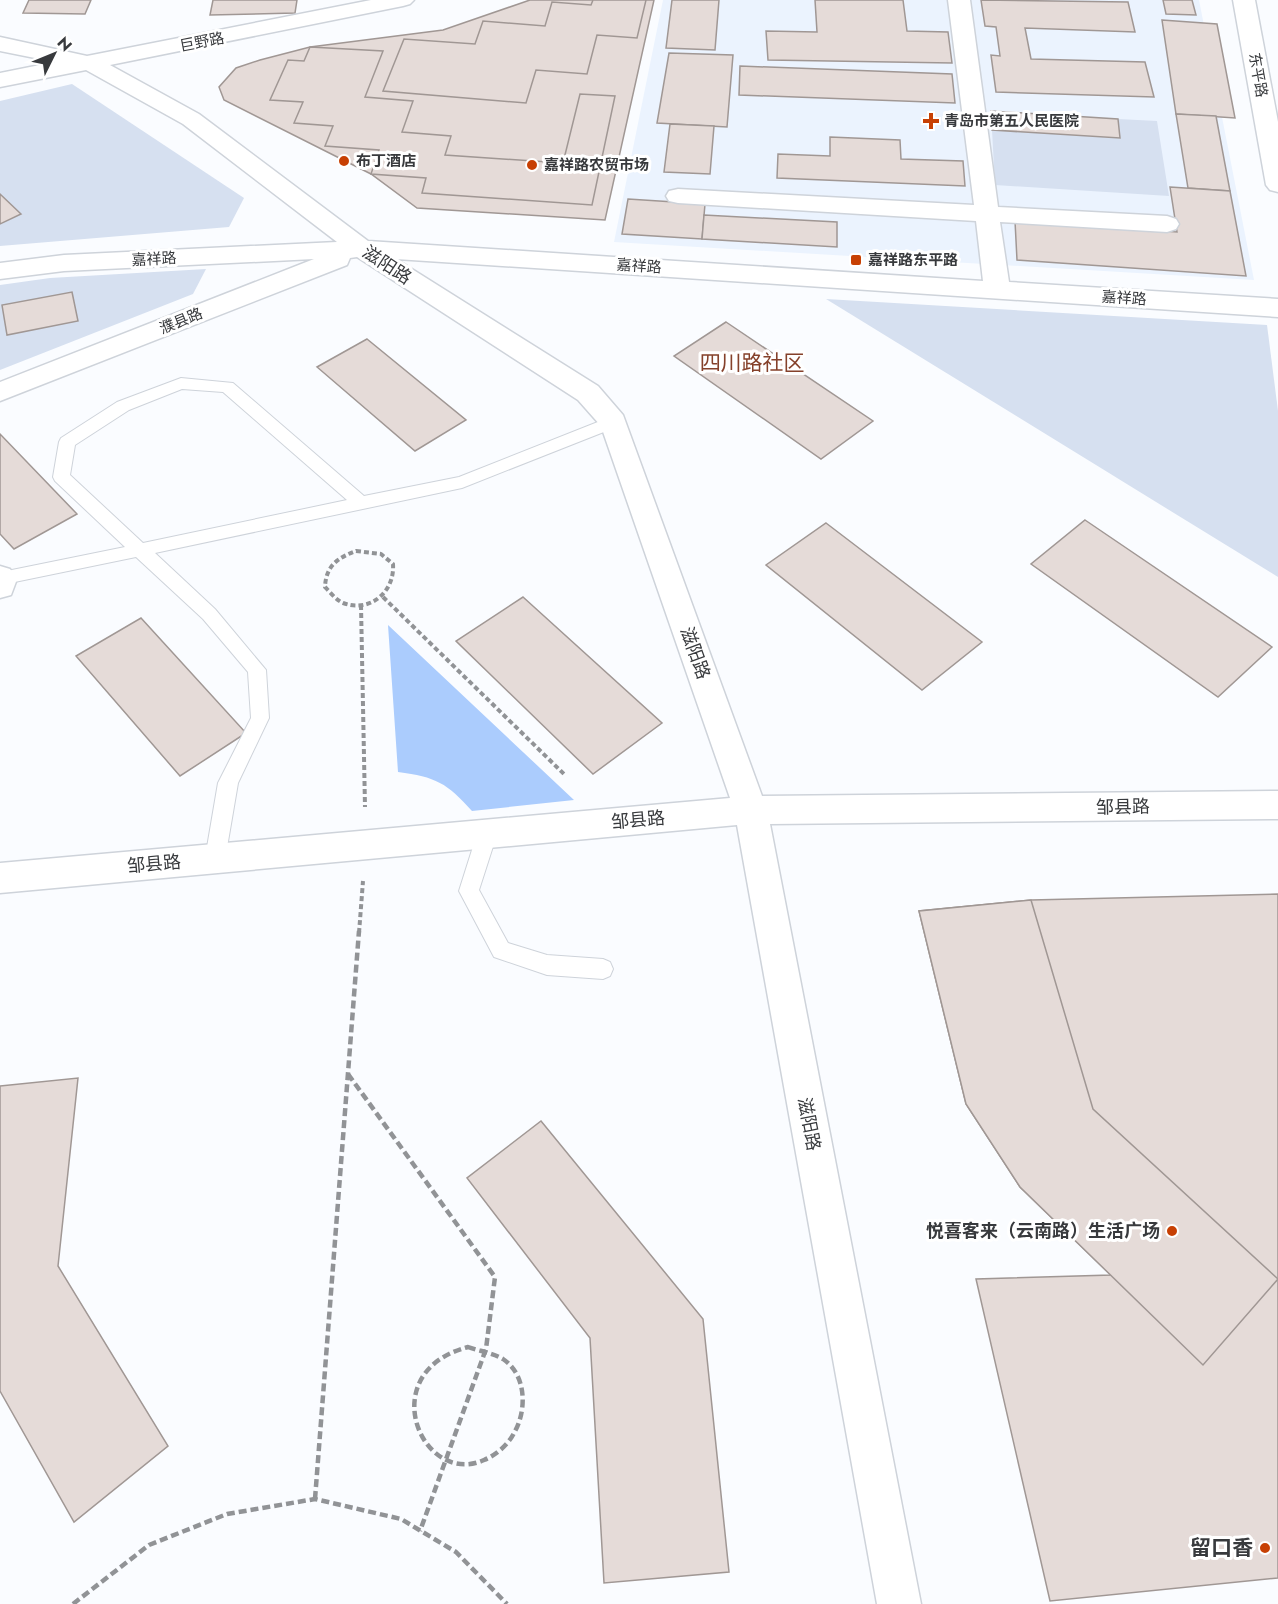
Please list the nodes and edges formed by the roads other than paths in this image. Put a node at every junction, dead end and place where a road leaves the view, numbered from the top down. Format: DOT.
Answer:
graph roads {
  1 [pos="404,0"];
  2 [pos="959,0"];
  3 [pos="1244,0"];
  4 [pos="0,44"];
  5 [pos="92,64"];
  6 [pos="0,80"];
  7 [pos="1278,185"];
  8 [pos="678,196"];
  9 [pos="987,212"];
  10 [pos="1167,224"];
  11 [pos="362,249"];
  12 [pos="0,271"];
  13 [pos="997,290"];
  14 [pos="1278,308"];
  15 [pos="0,392"];
  16 [pos="614,422"];
  17 [pos="362,504"];
  18 [pos="141,550"];
  19 [pos="1,581"];
  20 [pos="1278,805"];
  21 [pos="751,810"];
  22 [pos="487,834"];
  23 [pos="215,859"];
  24 [pos="0,878"];
  25 [pos="603,969"];
  26 [pos="899,1604"];
  1 -- 5 [label="street, 巨野路"];
  2 -- 9 [label="street"];
  3 -- 7 [label="street, 东平路"];
  4 -- 5 [label="street, 滋阳路"];
  5 -- 6 [label="street, 巨野路"];
  5 -- 11 [label="street, 滋阳路"];
  8 -- 9 [label="street"];
  9 -- 10 [label="street"];
  9 -- 13 [label="street"];
  11 -- 12 [label="street, 嘉祥路"];
  11 -- 13 [label="street, 嘉祥路"];
  11 -- 15 [label="street, 濮县路"];
  11 -- 16 [label="street, 滋阳路"];
  13 -- 14 [label="street, 嘉祥路"];
  16 -- 17 [label="lane"];
  16 -- 21 [label="street, 滋阳路"];
  17 -- 18 [label="lane"];
  17 -- 18 [label="lane"];
  18 -- 19 [label="lane"];
  18 -- 23 [label="lane"];
  20 -- 21 [label="street, 邹县路"];
  21 -- 22 [label="street, 邹县路"];
  21 -- 26 [label="street, 滋阳路"];
  22 -- 23 [label="street, 邹县路"];
  22 -- 25 [label="lane"];
  23 -- 24 [label="street, 邹县路"];
}
